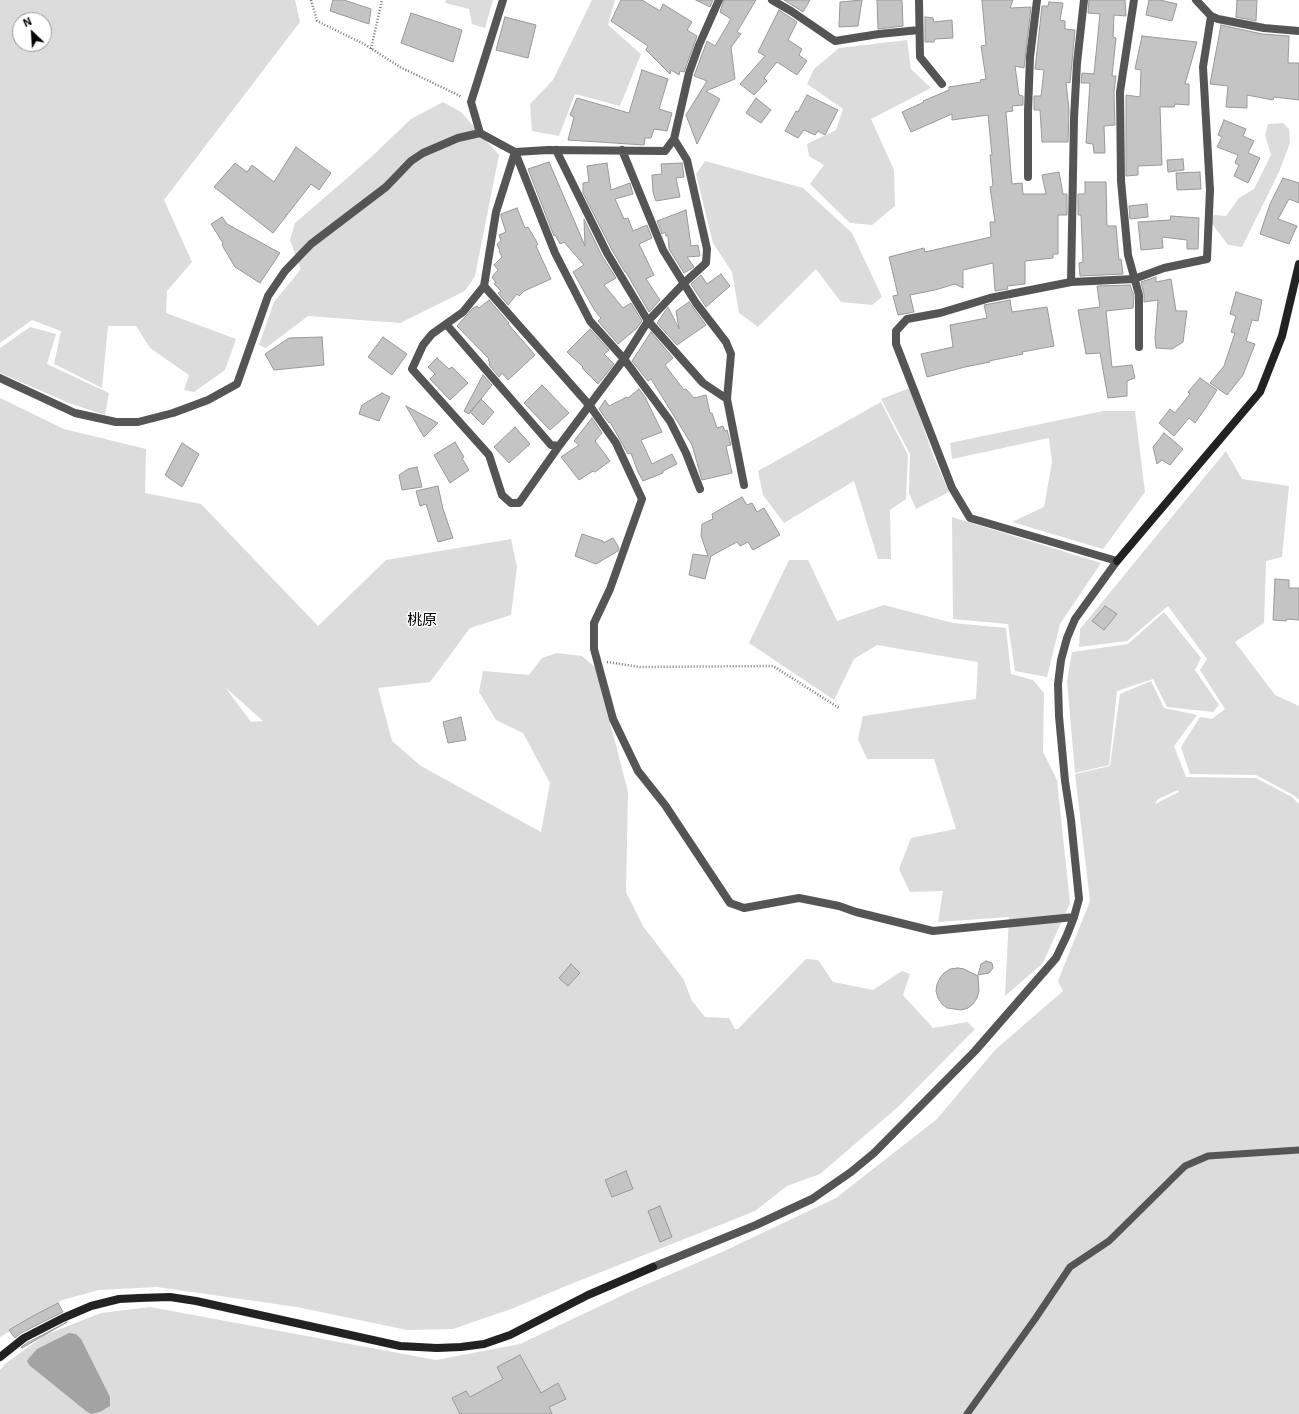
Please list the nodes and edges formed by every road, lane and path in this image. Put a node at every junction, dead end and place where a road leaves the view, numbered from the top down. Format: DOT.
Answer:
graph roads {
  1 [pos="310,0"];
  2 [pos="382,0"];
  3 [pos="503,0"];
  4 [pos="719,0"];
  5 [pos="772,0"];
  6 [pos="919,0"];
  7 [pos="1037,0"];
  8 [pos="1084,0"];
  9 [pos="1134,0"];
  10 [pos="1196,0"];
  11 [pos="1211,16"];
  12 [pos="920,30"];
  13 [pos="1299,31"];
  14 [pos="371,49"];
  15 [pos="942,84"];
  16 [pos="471,102"];
  17 [pos="480,133"];
  18 [pos="674,139"];
  19 [pos="556,150"];
  20 [pos="622,150"];
  21 [pos="515,152"];
  22 [pos="1028,177"];
  23 [pos="1299,264"];
  24 [pos="1134,279"];
  25 [pos="1071,282"];
  26 [pos="684,283"];
  27 [pos="484,286"];
  28 [pos="648,321"];
  29 [pos="446,324"];
  30 [pos="1139,347"];
  31 [pos="624,359"];
  32 [pos="0,378"];
  33 [pos="727,399"];
  34 [pos="590,406"];
  35 [pos="559,446"];
  36 [pos="744,485"];
  37 [pos="700,489"];
  38 [pos="1117,561"];
  39 [pos="597,660"];
  40 [pos="838,708"];
  41 [pos="1074,917"];
  42 [pos="1299,1150"];
  43 [pos="0,1357"];
  44 [pos="967,1414"];
  1 -- 14 [label="path"];
  2 -- 14 [label="path"];
  3 -- 16 [label="street"];
  4 -- 18 [label="street"];
  5 -- 12 [label="street"];
  6 -- 12 [label="street"];
  7 -- 22 [label="street"];
  8 -- 25 [label="street"];
  9 -- 24 [label="street"];
  10 -- 11 [label="street"];
  11 -- 13 [label="street"];
  11 -- 24 [label="street"];
  12 -- 15 [label="street"];
  14 -- 16 [label="path"];
  16 -- 17 [label="street"];
  17 -- 21 [label="street"];
  17 -- 32 [label="street"];
  18 -- 20 [label="street"];
  18 -- 26 [label="street"];
  19 -- 20 [label="street"];
  19 -- 21 [label="street"];
  19 -- 28 [label="street"];
  20 -- 26 [label="street"];
  21 -- 27 [label="street"];
  21 -- 31 [label="street"];
  23 -- 38 [label="street"];
  24 -- 25 [label="street"];
  24 -- 30 [label="street"];
  25 -- 38 [label="street"];
  26 -- 28 [label="street"];
  26 -- 33 [label="street"];
  27 -- 29 [label="street"];
  27 -- 34 [label="street"];
  28 -- 31 [label="street"];
  28 -- 33 [label="street"];
  29 -- 35 [label="street"];
  29 -- 35 [label="street"];
  31 -- 34 [label="street"];
  31 -- 37 [label="street"];
  33 -- 36 [label="street"];
  34 -- 35 [label="street"];
  34 -- 39 [label="street"];
  38 -- 41 [label="street"];
  39 -- 40 [label="path"];
  39 -- 41 [label="street"];
  41 -- 43 [label="street"];
  42 -- 44 [label="lane"];
}
